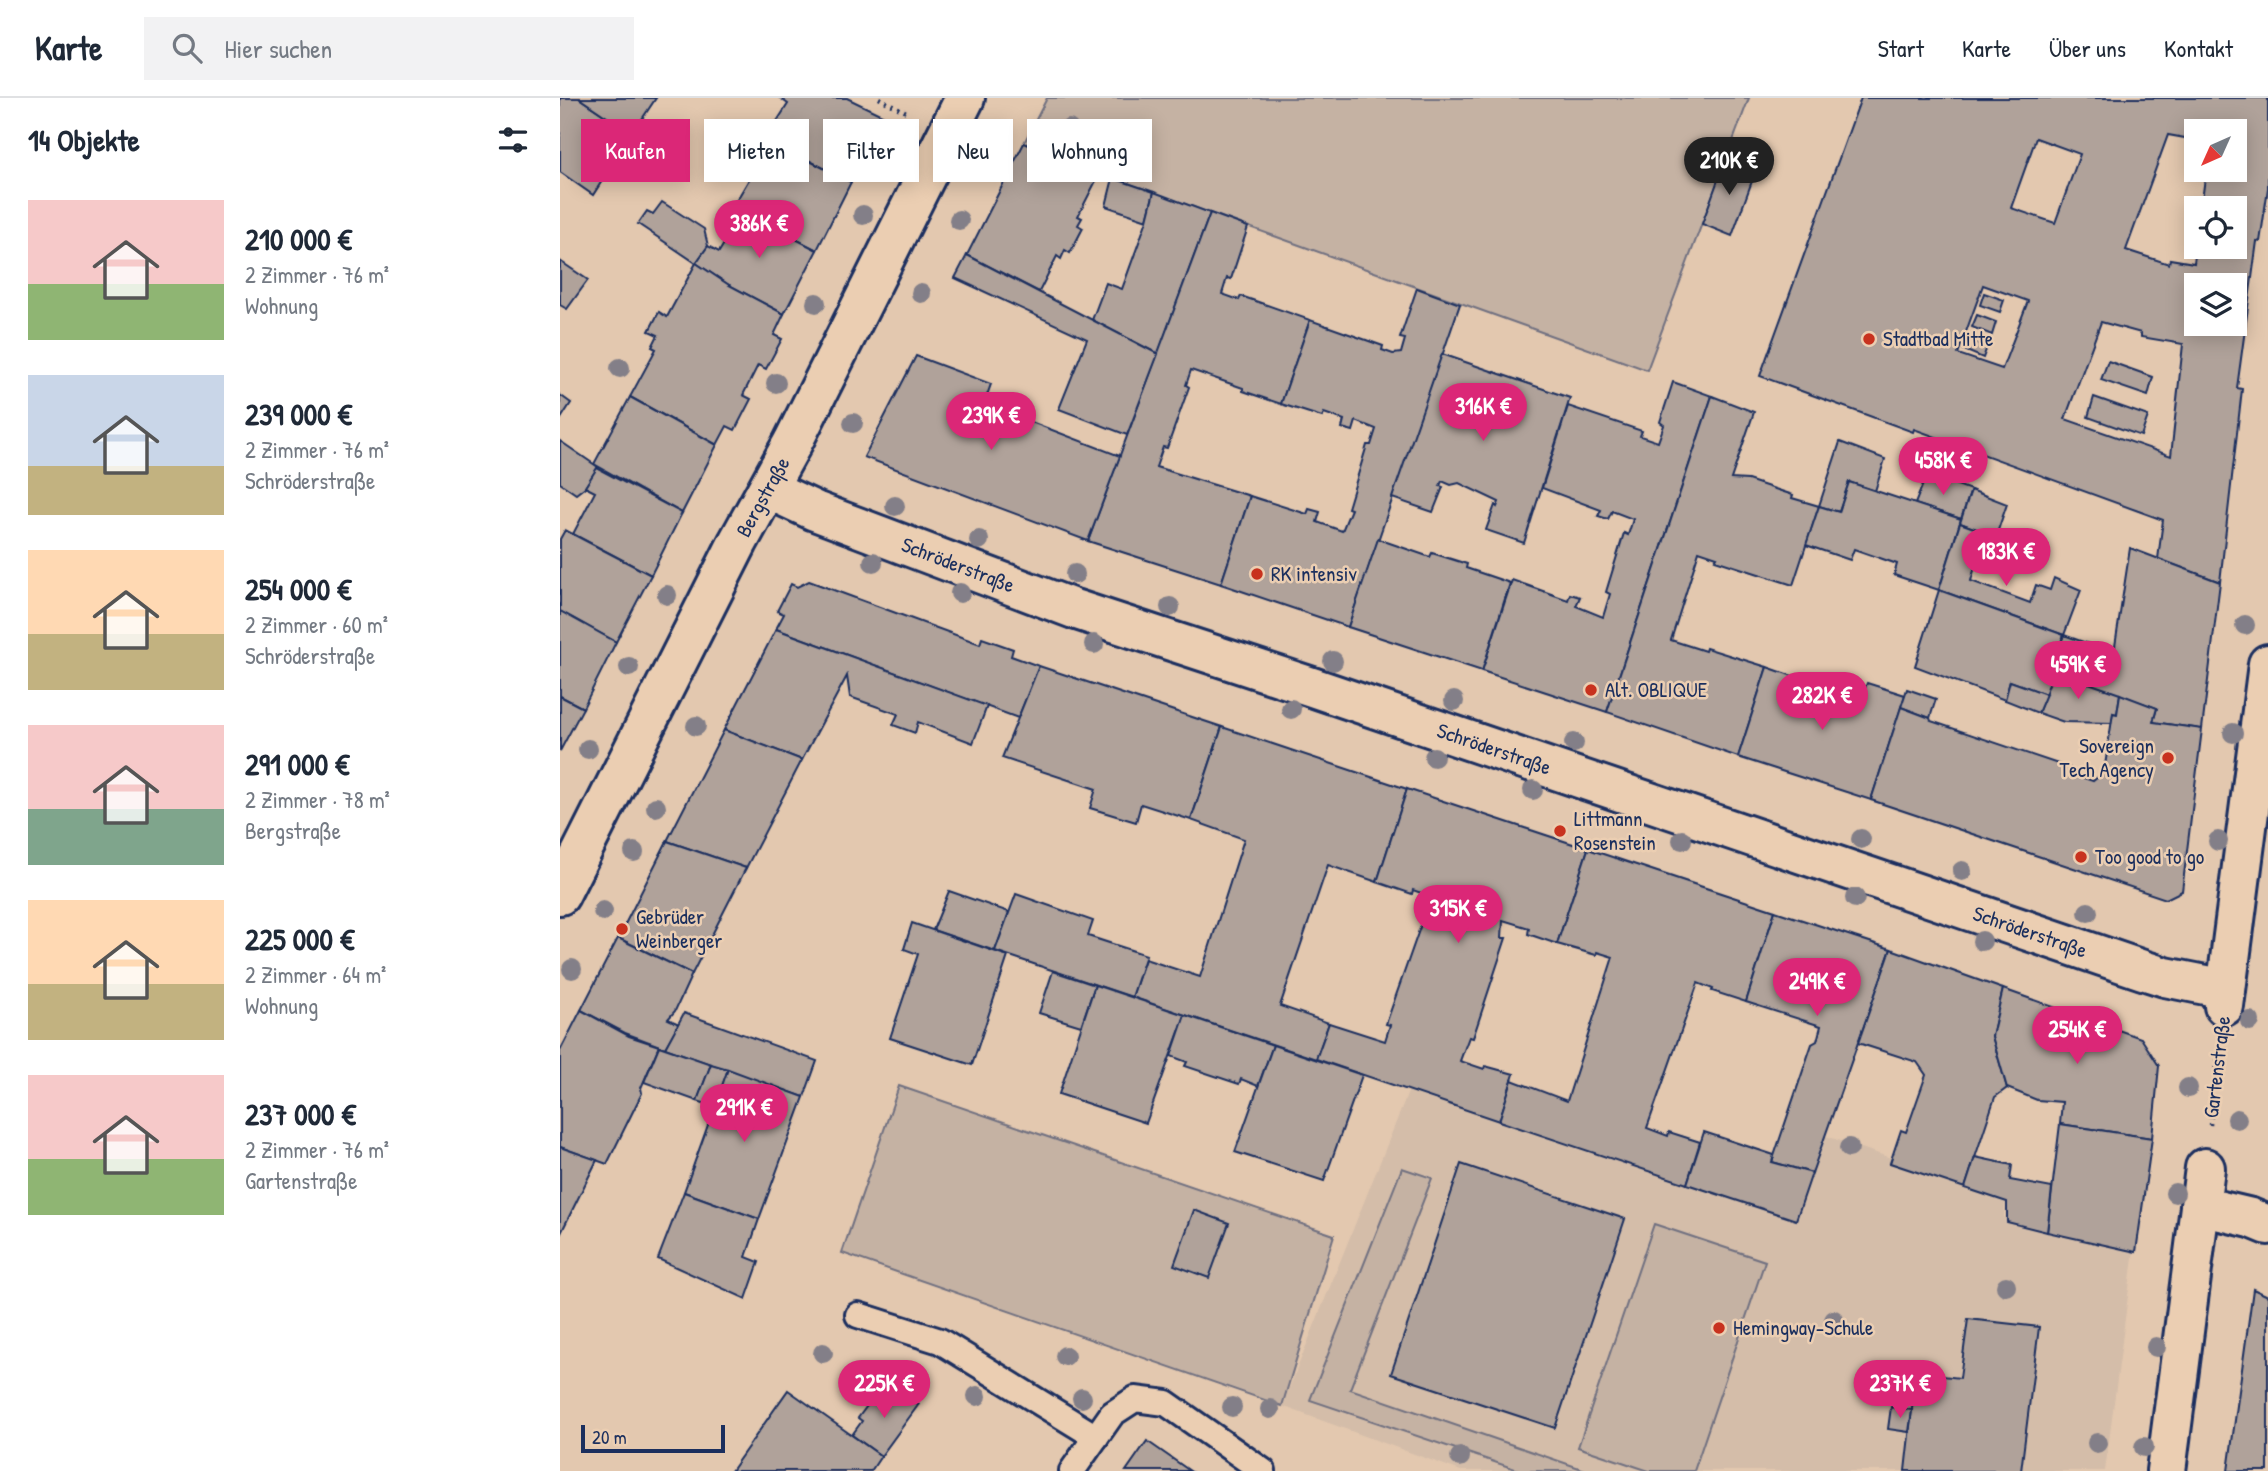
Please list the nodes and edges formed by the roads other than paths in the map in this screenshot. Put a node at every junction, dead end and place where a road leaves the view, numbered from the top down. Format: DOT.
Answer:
graph roads {
  1 [pos="965,98"];
  2 [pos="768,489"];
  3 [pos="2268,664"];
  4 [pos="560,895"];
  5 [pos="2225,998"];
  6 [pos="2204,1168"];
  7 [pos="2200,1206"];
  8 [pos="2268,1225"];
  9 [pos="858,1315"];
  10 [pos="1096,1437"];
  11 [pos="1072,1471"];
  12 [pos="1263,1471"];
  13 [pos="2166,1471"];
  1 -- 2 [label="street, Bergstraße"];
  2 -- 4 [label="street, Bergstraße"];
  2 -- 5 [label="street, Schröderstraße"];
  3 -- 5 [label="street, Gartenstraße"];
  6 -- 7 [label="street"];
  7 -- 8 [label="street"];
  7 -- 13 [label="street"];
  9 -- 10 [label="lane"];
  10 -- 11 [label="lane"];
  10 -- 12 [label="lane"];
}
